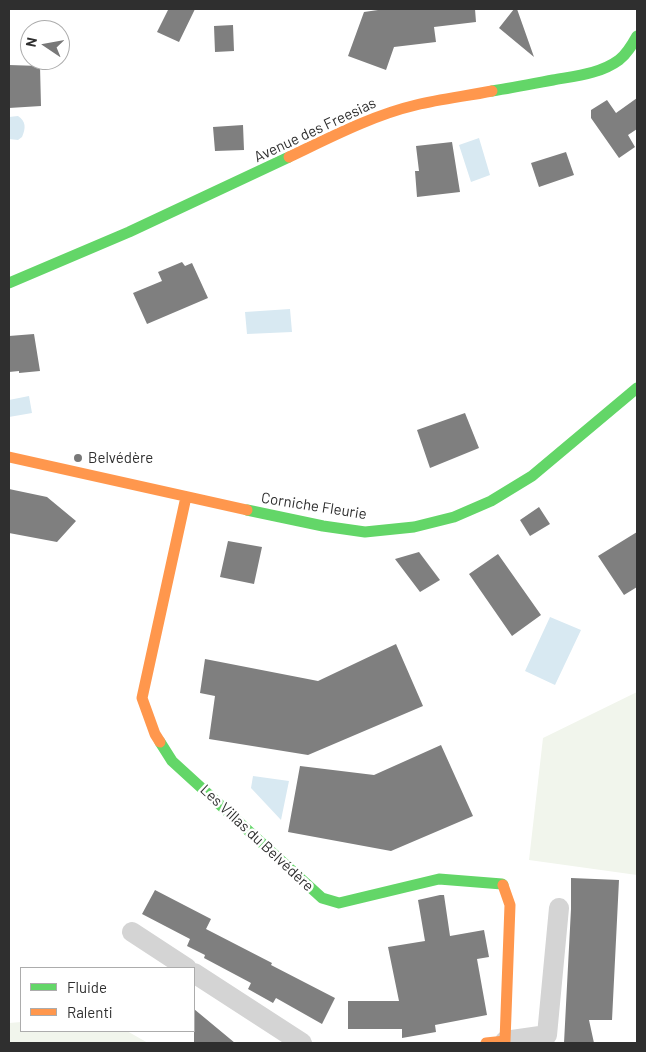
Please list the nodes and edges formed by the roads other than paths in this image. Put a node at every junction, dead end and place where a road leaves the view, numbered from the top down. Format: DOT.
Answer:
graph roads {
  1 [pos="637,36"];
  2 [pos="9,284"];
  3 [pos="637,388"];
  4 [pos="9,457"];
  5 [pos="186,497"];
  6 [pos="559,908"];
  7 [pos="132,932"];
  8 [pos="185,967"];
  9 [pos="195,974"];
  10 [pos="495,1042"];
  11 [pos="302,1043"];
  1 -- 2 [label="street, Avenue des Freesias"];
  3 -- 5 [label="street, Corniche Fleurie"];
  4 -- 5 [label="street, Corniche Fleurie"];
  5 -- 10 [label="street, Les Villas du Belvédère"];
  6 -- 10 [label="street"];
  7 -- 8 [label="street"];
  9 -- 11 [label="street"];
}
